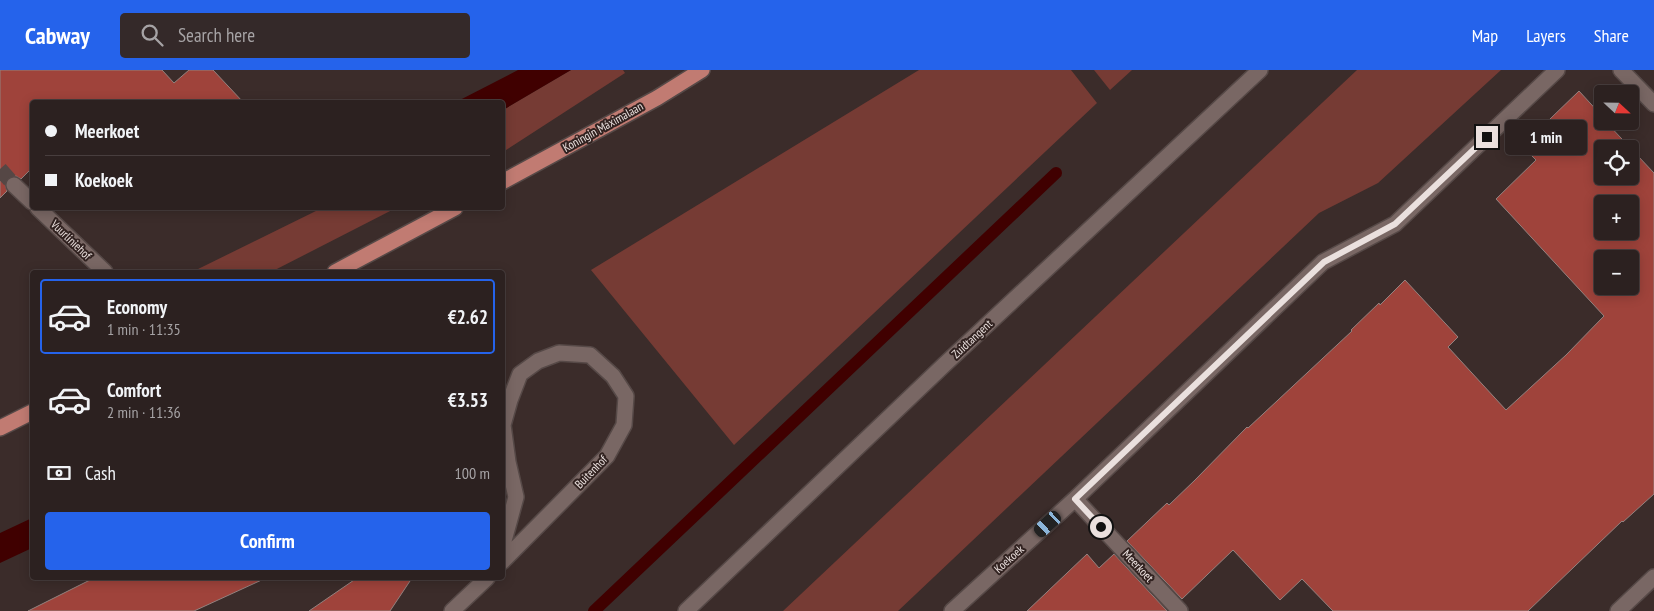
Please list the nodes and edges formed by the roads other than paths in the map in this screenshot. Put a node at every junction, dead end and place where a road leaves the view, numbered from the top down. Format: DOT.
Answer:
graph roads {
  1 [pos="702,70"];
  2 [pos="1260,70"];
  3 [pos="1558,70"];
  4 [pos="1621,70"];
  5 [pos="1654,104"];
  6 [pos="505,180"];
  7 [pos="14,185"];
  8 [pos="30,200"];
  9 [pos="40,210"];
  10 [pos="451,210"];
  11 [pos="103,270"];
  12 [pos="339,270"];
  13 [pos="30,413"];
  14 [pos="505,421"];
  15 [pos="0,428"];
  16 [pos="505,434"];
  17 [pos="1075,499"];
  18 [pos="505,537"];
  19 [pos="505,559"];
  20 [pos="484,580"];
  21 [pos="1652,582"];
  22 [pos="452,611"];
  23 [pos="686,611"];
  24 [pos="952,611"];
  25 [pos="1180,611"];
  26 [pos="1618,611"];
  1 -- 6 [label="main road, Koningin Máximalaan"];
  2 -- 23 [label="street, Zuidtangent"];
  3 -- 17 [label="street, Koekoek"];
  4 -- 5 [label="street"];
  7 -- 8 [label="street"];
  9 -- 11 [label="street, Vuurliniehof"];
  10 -- 12 [label="main road"];
  13 -- 15 [label="main road"];
  14 -- 19 [label="street, Buitenhof"];
  16 -- 18 [label="street, Buitenhof"];
  17 -- 24 [label="street, Koekoek"];
  17 -- 25 [label="street, Meerkoet"];
  20 -- 22 [label="street"];
  21 -- 26 [label="street"];
}
